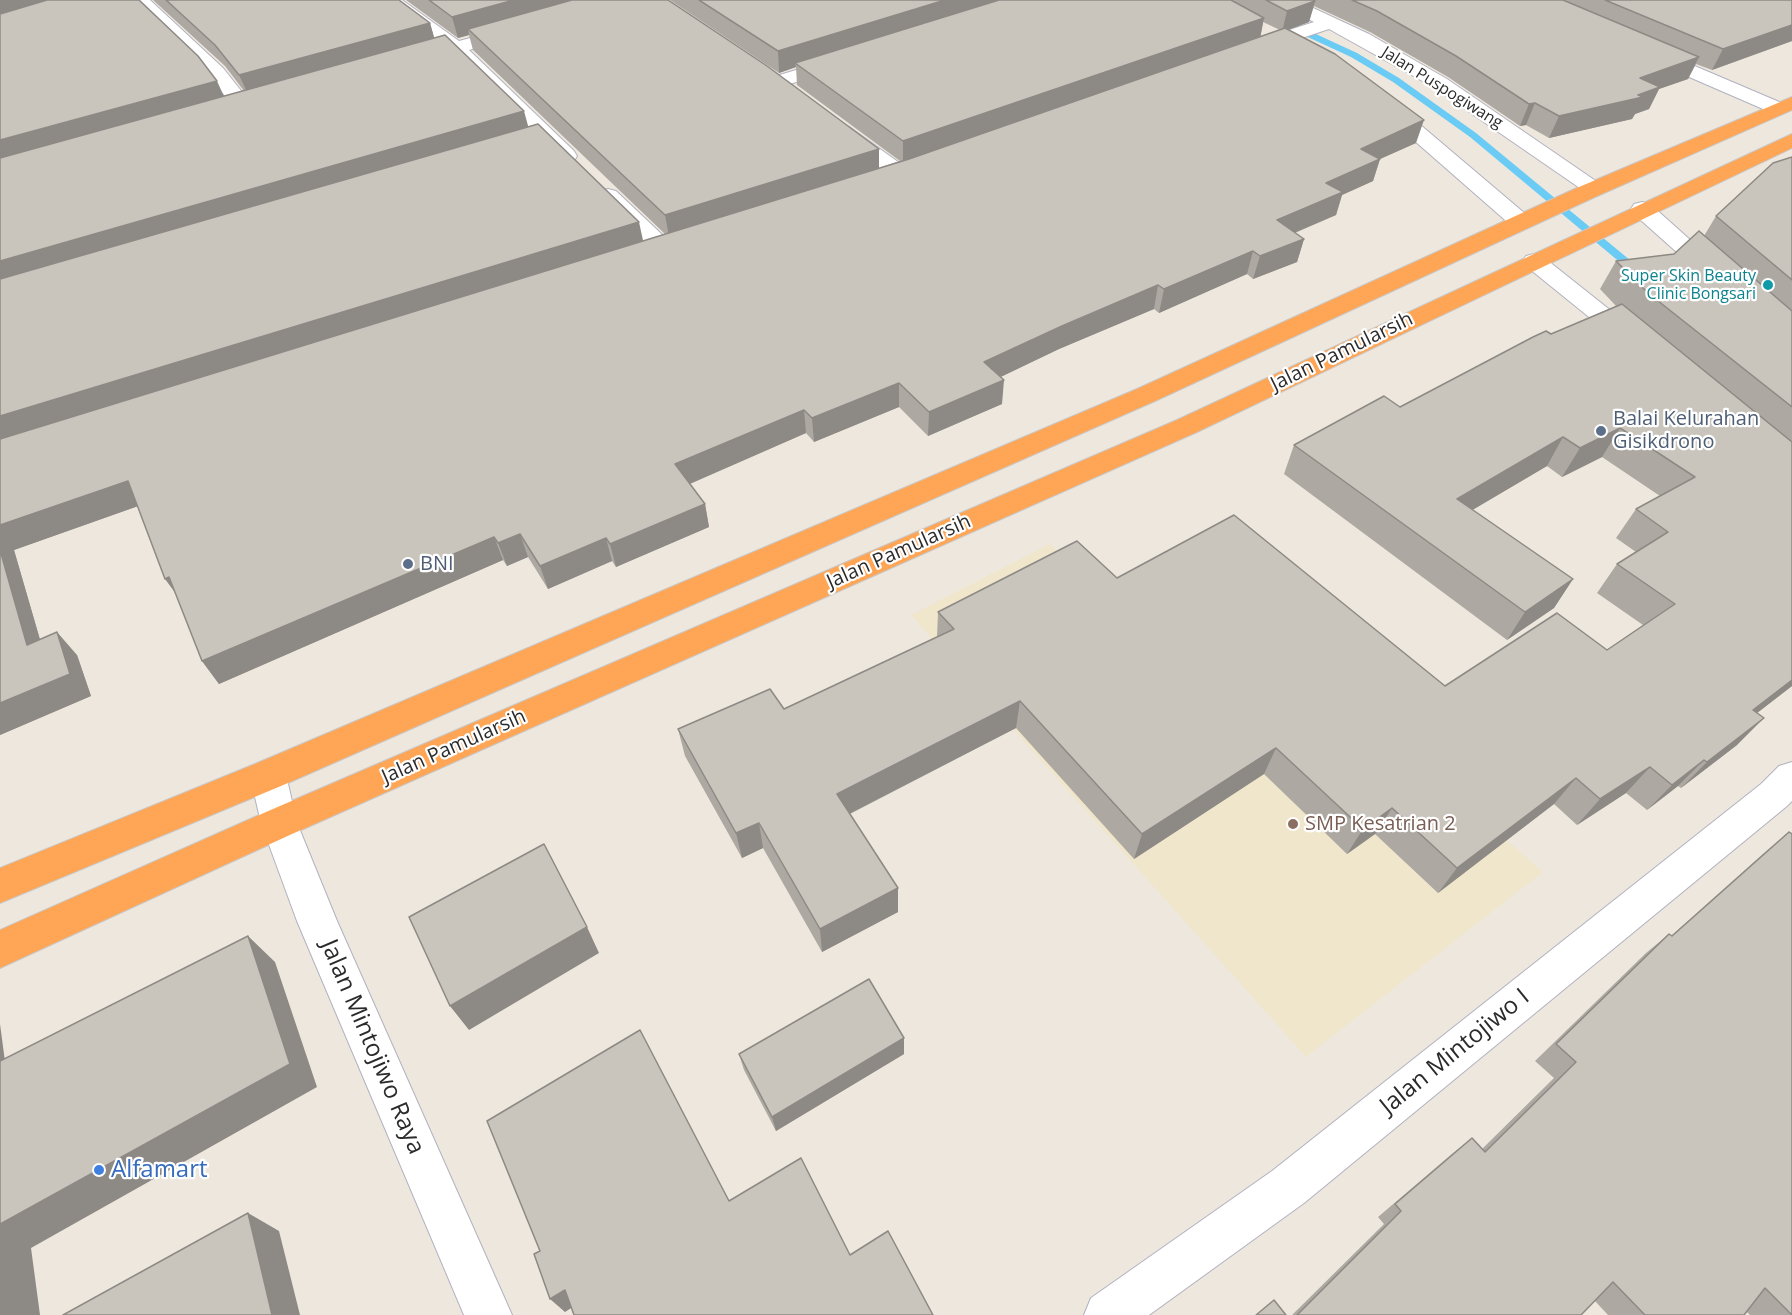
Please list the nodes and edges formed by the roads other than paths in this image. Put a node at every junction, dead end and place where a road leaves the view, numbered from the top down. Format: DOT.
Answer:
graph roads {
  1 [pos="140,0"];
  2 [pos="391,0"];
  3 [pos="1282,0"];
  4 [pos="1325,25"];
  5 [pos="533,26"];
  6 [pos="1275,35"];
  7 [pos="1636,47"];
  8 [pos="457,48"];
  9 [pos="1305,51"];
  10 [pos="1237,54"];
  11 [pos="855,57"];
  12 [pos="400,63"];
  13 [pos="758,69"];
  14 [pos="777,82"];
  15 [pos="1365,90"];
  16 [pos="796,96"];
  17 [pos="266,101"];
  18 [pos="1785,105"];
  19 [pos="244,107"];
  20 [pos="222,113"];
  21 [pos="824,117"];
  22 [pos="547,138"];
  23 [pos="1792,140"];
  24 [pos="524,144"];
  25 [pos="580,170"];
  26 [pos="878,182"];
  27 [pos="597,186"];
  28 [pos="1591,190"];
  29 [pos="1636,212"];
  30 [pos="1524,220"];
  31 [pos="688,243"];
  32 [pos="665,250"];
  33 [pos="642,257"];
  34 [pos="1540,258"];
  35 [pos="1730,288"];
  36 [pos="1654,357"];
  37 [pos="268,775"];
  38 [pos="1786,795"];
  39 [pos="279,823"];
  40 [pos="0,886"];
  41 [pos="0,949"];
  42 [pos="488,1315"];
  43 [pos="1108,1315"];
  1 -- 19 [label="street"];
  2 -- 8 [label="street"];
  3 -- 4 [label="street, Jalan Puspogiwang"];
  4 -- 6 [label="street"];
  4 -- 28 [label="street, Jalan Puspogiwang"];
  5 -- 8 [label="street"];
  6 -- 9 [label="street"];
  6 -- 10 [label="street"];
  7 -- 18 [label="street"];
  8 -- 12 [label="street"];
  8 -- 22 [label="street"];
  11 -- 14 [label="street"];
  13 -- 14 [label="street"];
  14 -- 16 [label="street"];
  15 -- 30 [label="street"];
  17 -- 19 [label="street"];
  18 -- 28 [label="highway"];
  19 -- 20 [label="street"];
  21 -- 26 [label="street"];
  22 -- 24 [label="street"];
  22 -- 25 [label="street"];
  23 -- 29 [label="highway, Jalan Pamularsih"];
  27 -- 32 [label="street"];
  28 -- 30 [label="highway"];
  29 -- 34 [label="highway, Jalan Pamularsih"];
  29 -- 35 [label="street"];
  30 -- 37 [label="highway"];
  31 -- 32 [label="street"];
  32 -- 33 [label="street"];
  34 -- 36 [label="street"];
  34 -- 39 [label="highway, Jalan Pamularsih"];
  37 -- 39 [label="street, Jalan Mintojiwo Raya"];
  37 -- 40 [label="highway"];
  38 -- 43 [label="street, Jalan Mintojiwo I"];
  39 -- 41 [label="highway, Jalan Pamularsih"];
  39 -- 42 [label="street, Jalan Mintojiwo Raya"];
}
